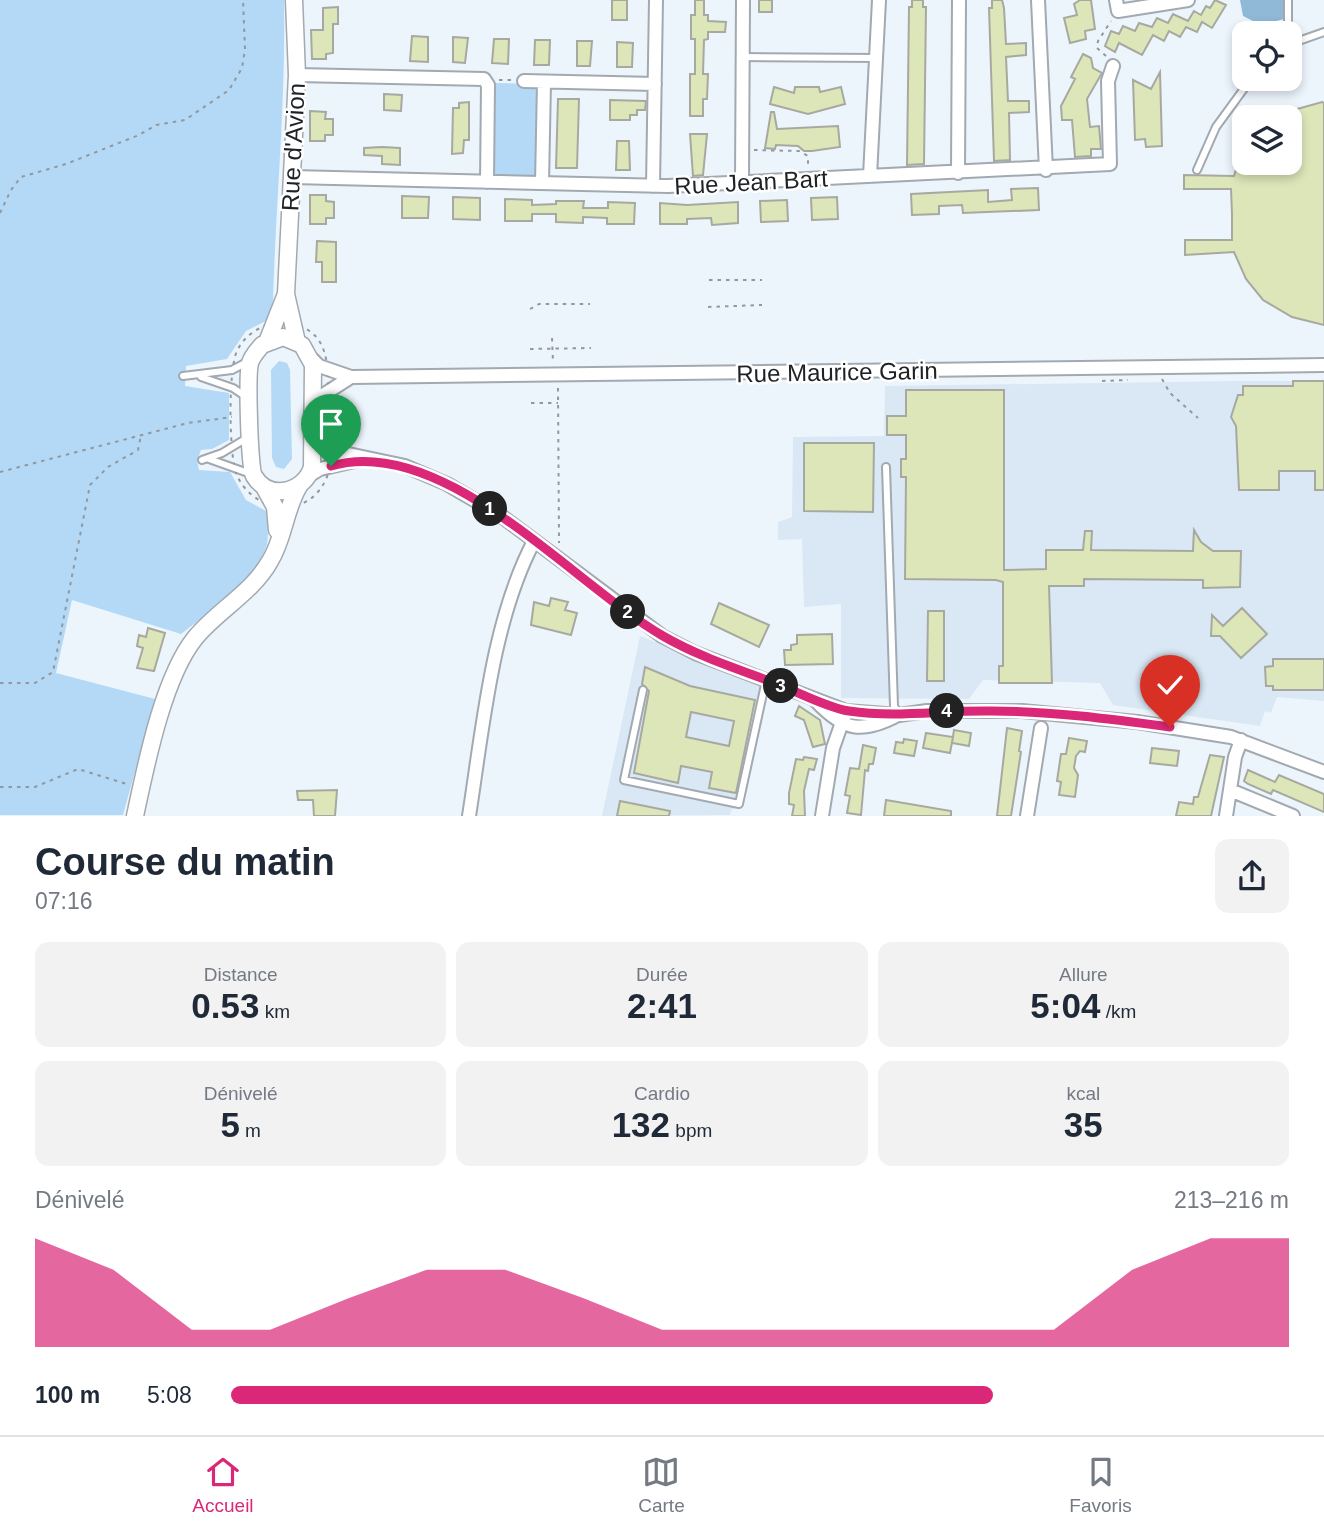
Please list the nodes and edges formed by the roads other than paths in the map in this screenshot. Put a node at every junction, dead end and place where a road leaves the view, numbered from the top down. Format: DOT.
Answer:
graph roads {
  1 [pos="294,0"];
  2 [pos="656,0"];
  3 [pos="743,0"];
  4 [pos="879,0"];
  5 [pos="959,0"];
  6 [pos="1038,0"];
  7 [pos="1188,0"];
  8 [pos="1288,0"];
  9 [pos="1117,6"];
  10 [pos="1288,21"];
  11 [pos="1324,32"];
  12 [pos="1302,38"];
  13 [pos="743,57"];
  14 [pos="876,58"];
  15 [pos="1113,66"];
  16 [pos="297,75"];
  17 [pos="524,81"];
  18 [pos="544,82"];
  19 [pos="655,84"];
  20 [pos="1242,91"];
  21 [pos="1046,170"];
  22 [pos="1197,170"];
  23 [pos="958,173"];
  24 [pos="870,176"];
  25 [pos="292,177"];
  26 [pos="487,182"];
  27 [pos="542,183"];
  28 [pos="741,183"];
  29 [pos="653,186"];
  30 [pos="286,294"];
  31 [pos="267,342"];
  32 [pos="297,342"];
  33 [pos="312,359"];
  34 [pos="251,360"];
  35 [pos="1324,365"];
  36 [pos="183,376"];
  37 [pos="199,376"];
  38 [pos="351,377"];
  39 [pos="250,401"];
  40 [pos="313,407"];
  41 [pos="312,431"];
  42 [pos="251,434"];
  43 [pos="364,459"];
  44 [pos="886,467"];
  45 [pos="259,481"];
  46 [pos="304,481"];
  47 [pos="282,507"];
  48 [pos="534,541"];
  49 [pos="765,680"];
  50 [pos="642,690"];
  51 [pos="814,699"];
  52 [pos="846,711"];
  53 [pos="899,715"];
  54 [pos="842,724"];
  55 [pos="1041,729"];
  56 [pos="1241,740"];
  57 [pos="1324,772"];
  58 [pos="1230,790"];
  59 [pos="135,816"];
  60 [pos="469,816"];
  61 [pos="822,816"];
  62 [pos="1027,816"];
  63 [pos="1226,816"];
  64 [pos="1293,816"];
  1 -- 16 [label="street, Rue d'Avion"];
  2 -- 19 [label="street"];
  3 -- 13 [label="street"];
  4 -- 14 [label="street"];
  5 -- 23 [label="street"];
  6 -- 21 [label="street"];
  7 -- 9 [label="street"];
  8 -- 10 [label="lane"];
  11 -- 12 [label="lane"];
  13 -- 14 [label="lane"];
  13 -- 28 [label="street"];
  14 -- 24 [label="street"];
  15 -- 21 [label="street, Rue Jean Bart"];
  16 -- 25 [label="street, Rue d'Avion"];
  16 -- 26 [label="street"];
  17 -- 18 [label="street"];
  18 -- 19 [label="street"];
  18 -- 27 [label="street"];
  19 -- 29 [label="street"];
  20 -- 22 [label="lane"];
  21 -- 23 [label="street, Rue Jean Bart"];
  23 -- 24 [label="street, Rue Jean Bart"];
  24 -- 28 [label="street, Rue Jean Bart"];
  25 -- 26 [label="street, Rue Jean Bart"];
  25 -- 30 [label="street, Rue d'Avion"];
  26 -- 27 [label="street, Rue Jean Bart"];
  27 -- 29 [label="street, Rue Jean Bart"];
  28 -- 29 [label="street, Rue Jean Bart"];
  30 -- 31 [label="street, Rue d'Avion"];
  30 -- 32 [label="street, Rue d'Avion"];
  31 -- 32 [label="street"];
  31 -- 34 [label="street"];
  32 -- 33 [label="street"];
  33 -- 38 [label="street, Rue Maurice Garin"];
  33 -- 40 [label="street"];
  34 -- 37 [label="lane"];
  34 -- 39 [label="street"];
  35 -- 38 [label="street, Rue Maurice Garin"];
  36 -- 37 [label="lane"];
  37 -- 39 [label="lane"];
  38 -- 40 [label="street"];
  39 -- 42 [label="street"];
  40 -- 41 [label="street"];
  41 -- 43 [label="street"];
  41 -- 46 [label="street"];
  42 -- 45 [label="street"];
  42 -- 45 [label="lane"];
  43 -- 46 [label="street"];
  43 -- 48 [label="street"];
  44 -- 53 [label="lane"];
  45 -- 46 [label="street"];
  45 -- 47 [label="street"];
  46 -- 47 [label="street"];
  47 -- 59 [label="street"];
  48 -- 49 [label="street"];
  48 -- 60 [label="street"];
  49 -- 50 [label="lane"];
  49 -- 51 [label="street"];
  51 -- 52 [label="street"];
  51 -- 54 [label="street"];
  52 -- 53 [label="street"];
  52 -- 54 [label="street"];
  53 -- 54 [label="street"];
  53 -- 56 [label="street"];
  54 -- 61 [label="street"];
  55 -- 62 [label="street"];
  56 -- 57 [label="street"];
  56 -- 58 [label="street"];
  58 -- 63 [label="street"];
  58 -- 64 [label="street"];
}
